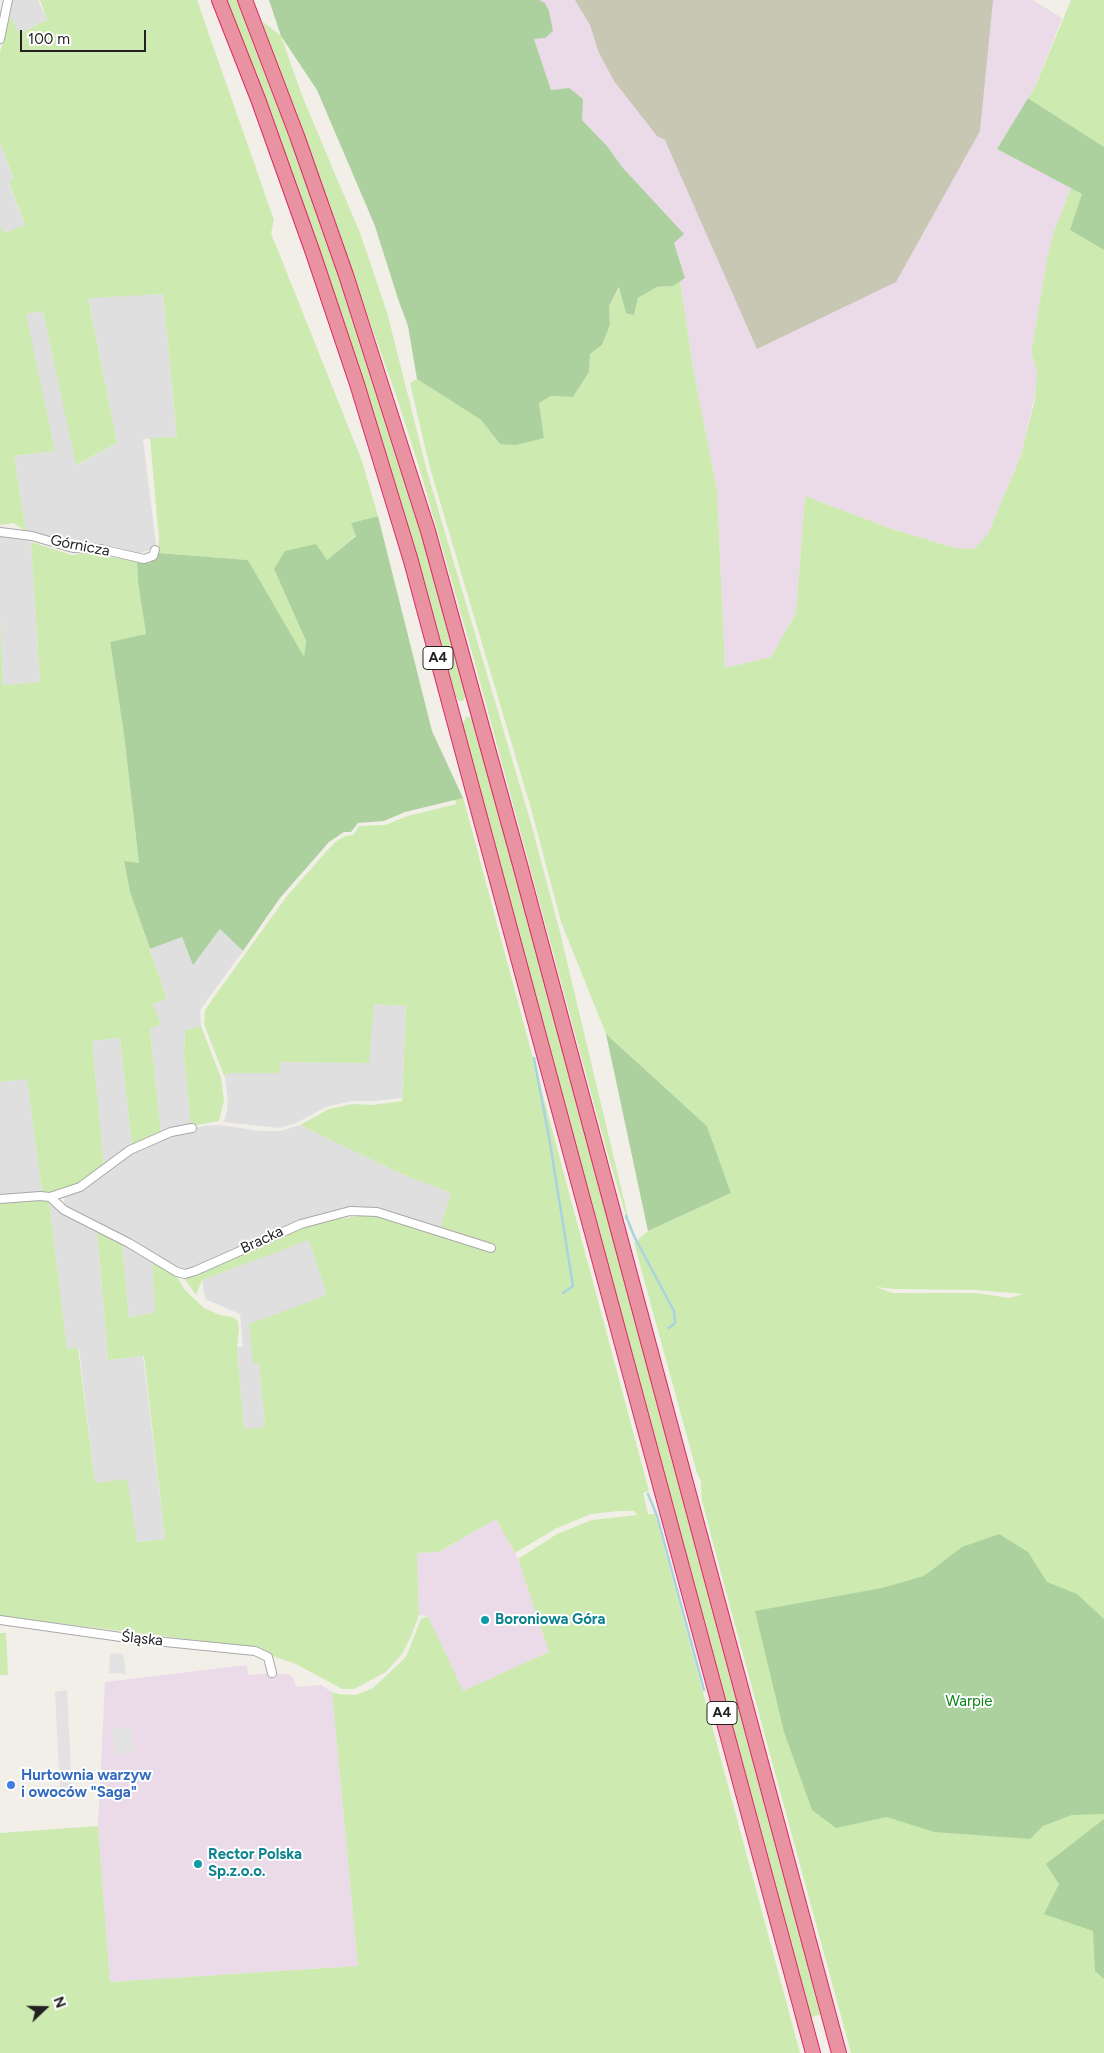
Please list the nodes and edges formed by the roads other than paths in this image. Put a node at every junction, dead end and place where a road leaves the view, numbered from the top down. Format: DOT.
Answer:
graph roads {
  1 [pos="8,0"];
  2 [pos="219,0"];
  3 [pos="245,0"];
  4 [pos="0,38"];
  5 [pos="0,532"];
  6 [pos="156,550"];
  7 [pos="192,1128"];
  8 [pos="50,1197"];
  9 [pos="0,1199"];
  10 [pos="491,1248"];
  11 [pos="0,1620"];
  12 [pos="272,1673"];
  13 [pos="828,2015"];
  14 [pos="813,2053"];
  15 [pos="832,2053"];
  16 [pos="838,2053"];
  1 -- 4 [label="street"];
  2 -- 14 [label="highway, A4"];
  3 -- 13 [label="highway, A4"];
  5 -- 6 [label="street, Górnicza"];
  7 -- 8 [label="street"];
  8 -- 9 [label="street"];
  8 -- 10 [label="street, Bracka"];
  11 -- 12 [label="street, Śląska"];
  13 -- 15 [label="highway, A4"];
  13 -- 16 [label="highway, A4"];
}
